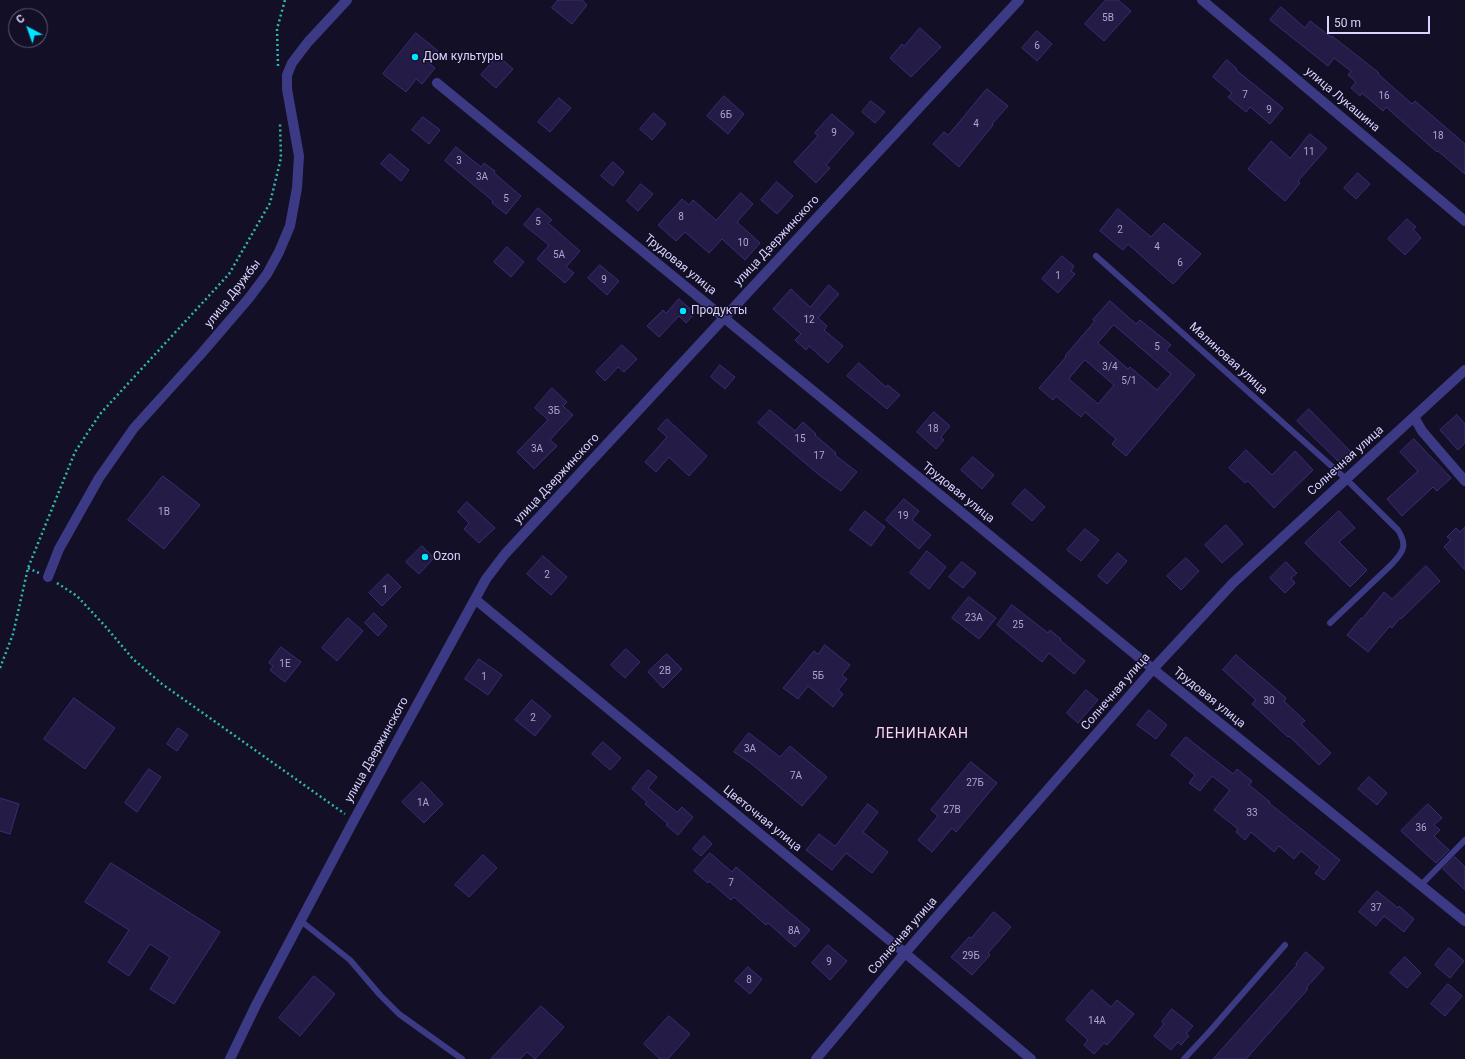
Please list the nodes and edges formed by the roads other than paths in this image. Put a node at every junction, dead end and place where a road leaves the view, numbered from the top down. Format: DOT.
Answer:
graph roads {
  1 [pos="347,0"];
  2 [pos="1019,0"];
  3 [pos="1202,0"];
  4 [pos="437,83"];
  5 [pos="1465,221"];
  6 [pos="1096,256"];
  7 [pos="724,318"];
  8 [pos="1465,370"];
  9 [pos="1414,417"];
  10 [pos="1346,478"];
  11 [pos="1465,481"];
  12 [pos="48,576"];
  13 [pos="476,600"];
  14 [pos="1330,623"];
  15 [pos="1152,669"];
  16 [pos="1465,840"];
  17 [pos="1421,885"];
  18 [pos="301,921"];
  19 [pos="1465,921"];
  20 [pos="1285,945"];
  21 [pos="906,953"];
  22 [pos="230,1059"];
  23 [pos="462,1059"];
  24 [pos="816,1059"];
  25 [pos="1031,1059"];
  26 [pos="1184,1059"];
  1 -- 12 [label="street, улица Дружбы"];
  2 -- 7 [label="street, улица Дзержинского"];
  3 -- 5 [label="street, улица Лукашина"];
  4 -- 7 [label="street, Трудовая улица"];
  6 -- 10 [label="lane, Малиновая улица"];
  7 -- 13 [label="street, улица Дзержинского"];
  7 -- 15 [label="street, Трудовая улица"];
  8 -- 9 [label="street, Солнечная улица"];
  9 -- 10 [label="street, Солнечная улица"];
  9 -- 11 [label="street"];
  10 -- 14 [label="lane, Малиновая улица"];
  10 -- 15 [label="street, Солнечная улица"];
  13 -- 18 [label="street, улица Дзержинского"];
  13 -- 21 [label="street, Цветочная улица"];
  15 -- 17 [label="street, Трудовая улица"];
  15 -- 21 [label="street, Солнечная улица"];
  16 -- 17 [label="lane"];
  17 -- 19 [label="street, Трудовая улица"];
  18 -- 22 [label="street, улица Дзержинского"];
  18 -- 23 [label="lane"];
  20 -- 26 [label="lane"];
  21 -- 24 [label="street, Солнечная улица"];
  21 -- 25 [label="street, Цветочная улица"];
}
